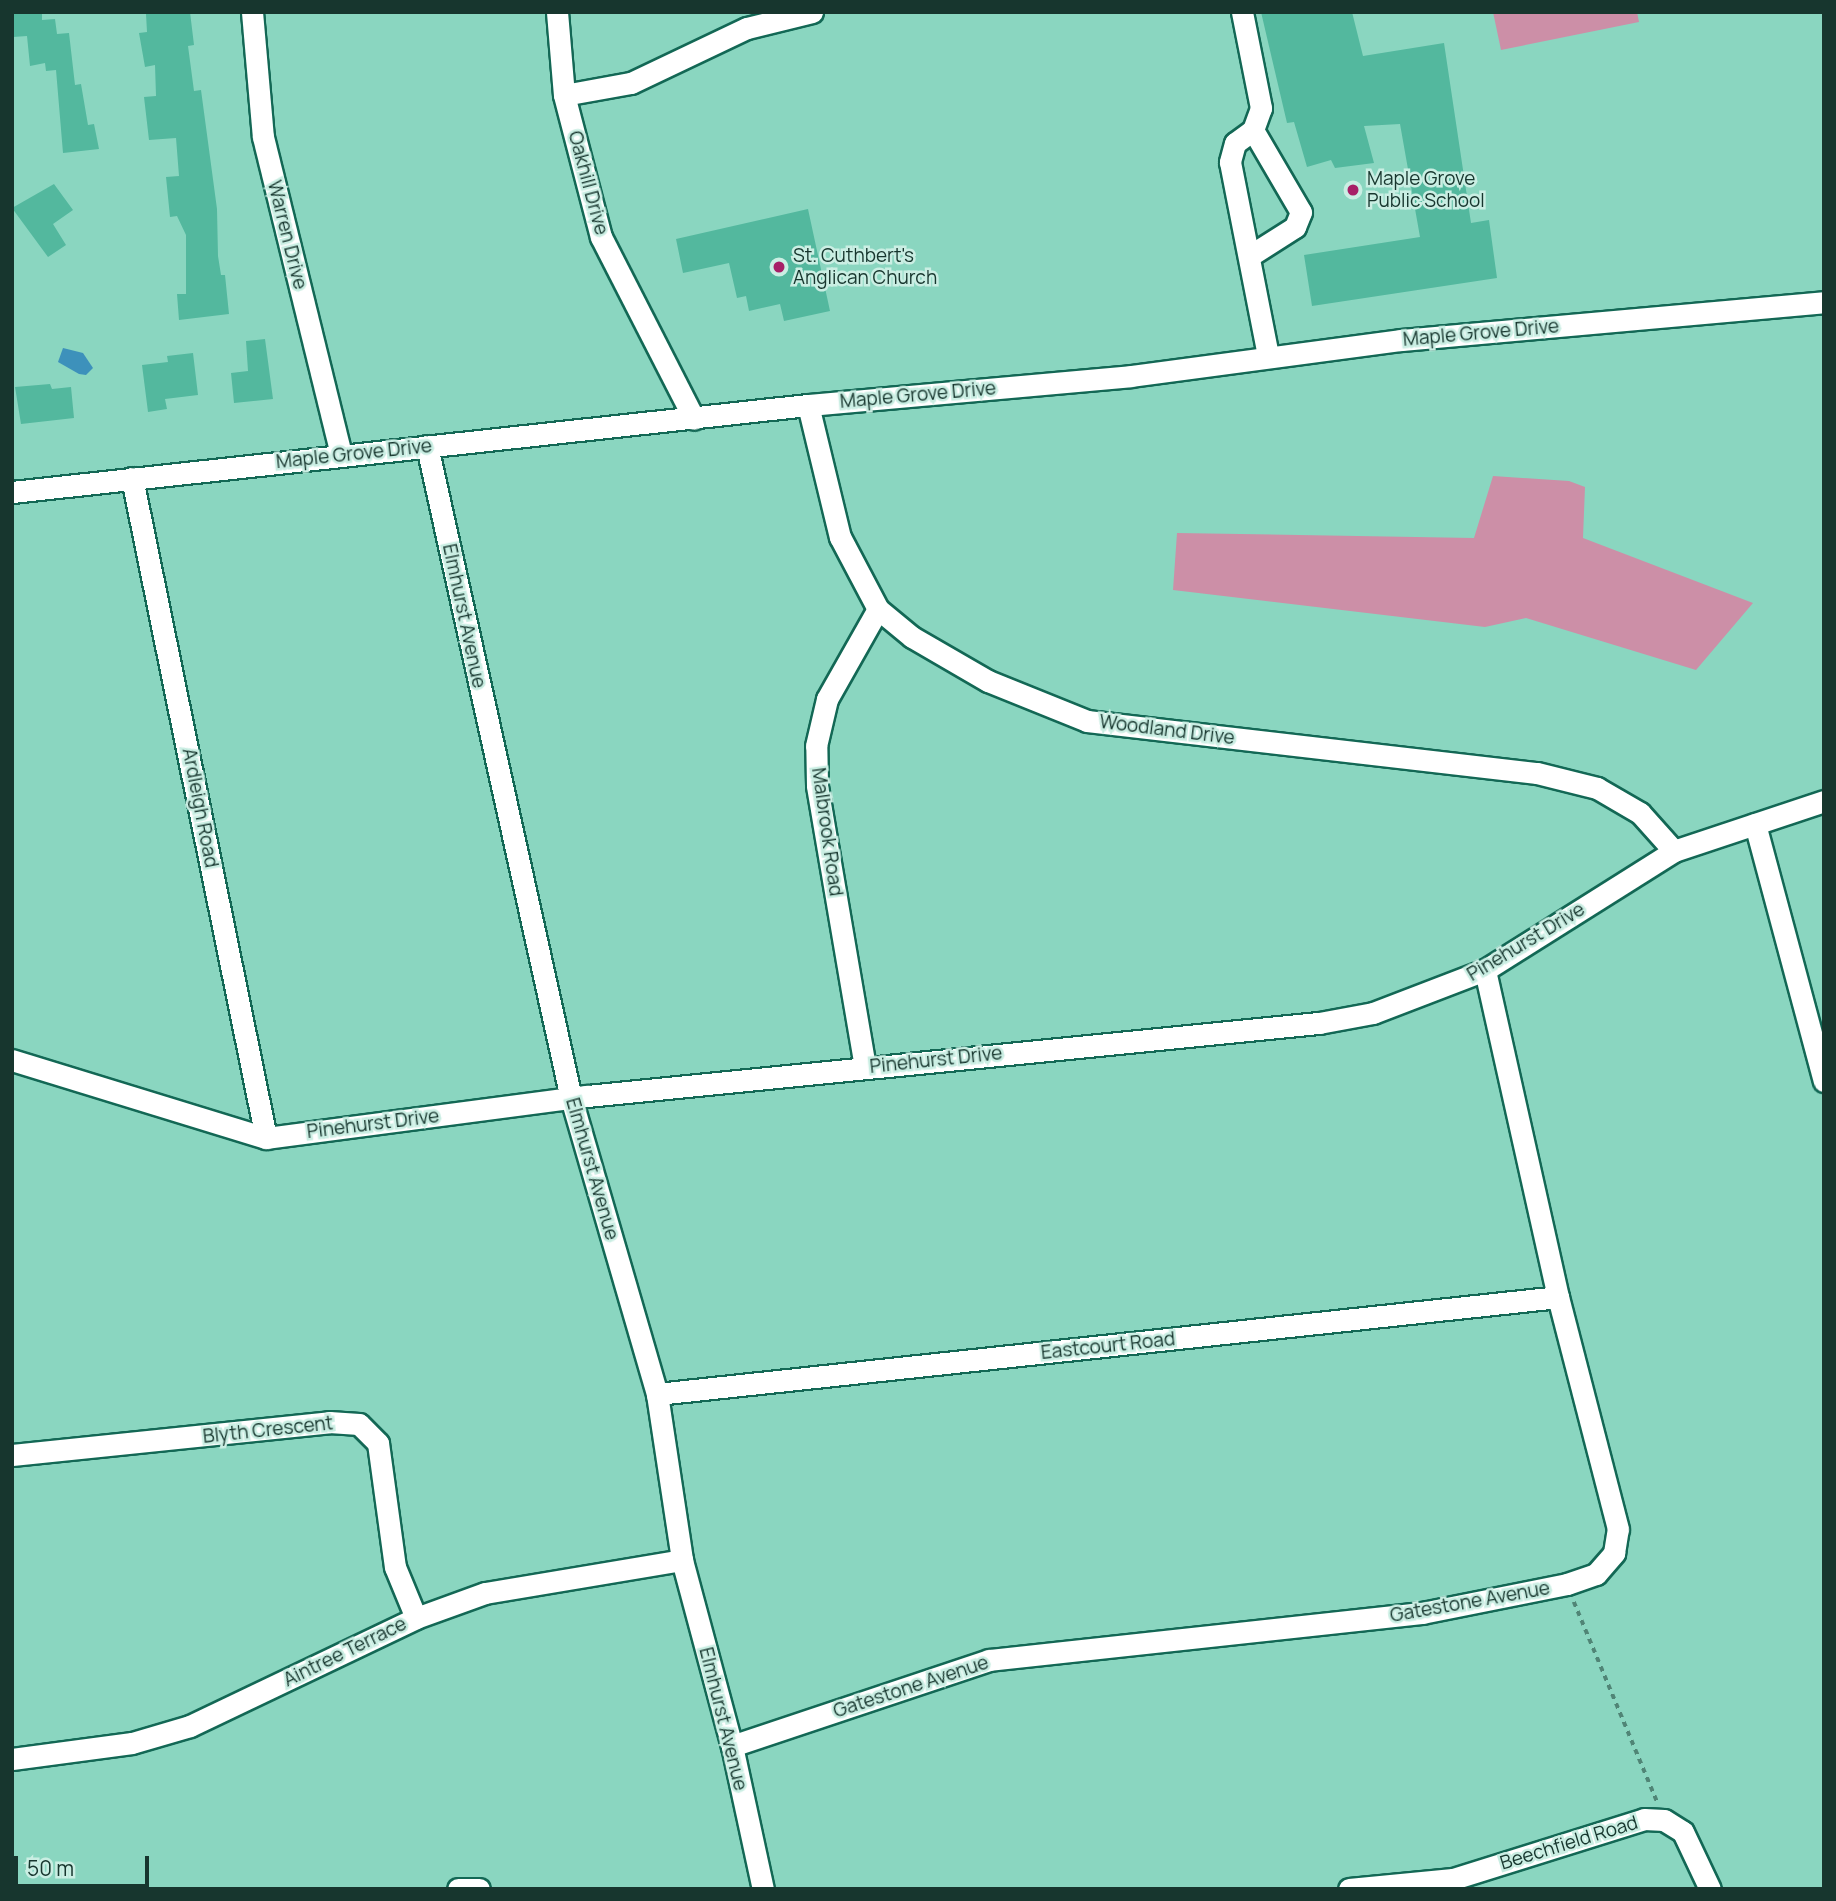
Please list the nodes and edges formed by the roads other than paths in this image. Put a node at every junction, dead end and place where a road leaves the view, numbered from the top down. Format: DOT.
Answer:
graph roads {
  1 [pos="253,12"];
  2 [pos="557,12"];
  3 [pos="812,12"];
  4 [pos="1242,12"];
  5 [pos="564,95"];
  6 [pos="1253,130"];
  7 [pos="1251,255"];
  8 [pos="1824,302"];
  9 [pos="1268,355"];
  10 [pos="808,405"];
  11 [pos="694,419"];
  12 [pos="427,446"];
  13 [pos="341,454"];
  14 [pos="132,478"];
  15 [pos="12,492"];
  16 [pos="878,609"];
  17 [pos="1824,801"];
  18 [pos="1755,824"];
  19 [pos="1674,852"];
  20 [pos="1485,970"];
  21 [pos="12,1060"];
  22 [pos="864,1067"];
  23 [pos="1824,1081"];
  24 [pos="571,1098"];
  25 [pos="266,1138"];
  26 [pos="1558,1297"];
  27 [pos="657,1394"];
  28 [pos="12,1455"];
  29 [pos="682,1560"];
  30 [pos="416,1618"];
  31 [pos="732,1746"];
  32 [pos="12,1759"];
  33 [pos="458,1889"];
  34 [pos="479,1889"];
  35 [pos="763,1889"];
  36 [pos="1349,1889"];
  37 [pos="1710,1889"];
  1 -- 13 [label="street, Warren Drive"];
  2 -- 5 [label="street, Oakhill Drive"];
  3 -- 5 [label="street"];
  4 -- 6 [label="street"];
  5 -- 11 [label="street, Oakhill Drive"];
  6 -- 7 [label="street"];
  6 -- 7 [label="street"];
  7 -- 9 [label="street"];
  8 -- 9 [label="street, Maple Grove Drive"];
  9 -- 10 [label="street, Maple Grove Drive"];
  10 -- 11 [label="street, Maple Grove Drive"];
  10 -- 16 [label="street, Woodland Drive"];
  11 -- 12 [label="street, Maple Grove Drive"];
  12 -- 13 [label="street, Maple Grove Drive"];
  12 -- 24 [label="street, Elmhurst Avenue"];
  13 -- 14 [label="street, Maple Grove Drive"];
  14 -- 15 [label="street, Maple Grove Drive"];
  14 -- 25 [label="street, Ardleigh Road"];
  16 -- 19 [label="street, Woodland Drive"];
  16 -- 22 [label="street, Malbrook Road"];
  17 -- 18 [label="street, Pinehurst Drive"];
  18 -- 19 [label="street, Pinehurst Drive"];
  18 -- 23 [label="street"];
  19 -- 20 [label="street, Pinehurst Drive"];
  20 -- 22 [label="street, Pinehurst Drive"];
  20 -- 26 [label="street, Gatestone Avenue"];
  21 -- 25 [label="street, Pinehurst Drive"];
  22 -- 24 [label="street, Pinehurst Drive"];
  24 -- 25 [label="street, Pinehurst Drive"];
  24 -- 27 [label="street, Elmhurst Avenue"];
  26 -- 27 [label="street, Eastcourt Road"];
  26 -- 31 [label="street, Gatestone Avenue"];
  27 -- 29 [label="street, Elmhurst Avenue"];
  28 -- 30 [label="street, Blyth Crescent"];
  29 -- 30 [label="street, Aintree Terrace"];
  29 -- 31 [label="street, Elmhurst Avenue"];
  30 -- 32 [label="street, Aintree Terrace"];
  31 -- 35 [label="street, Elmhurst Avenue"];
  33 -- 34 [label="street"];
  36 -- 37 [label="street, Beechfield Road"];
}
